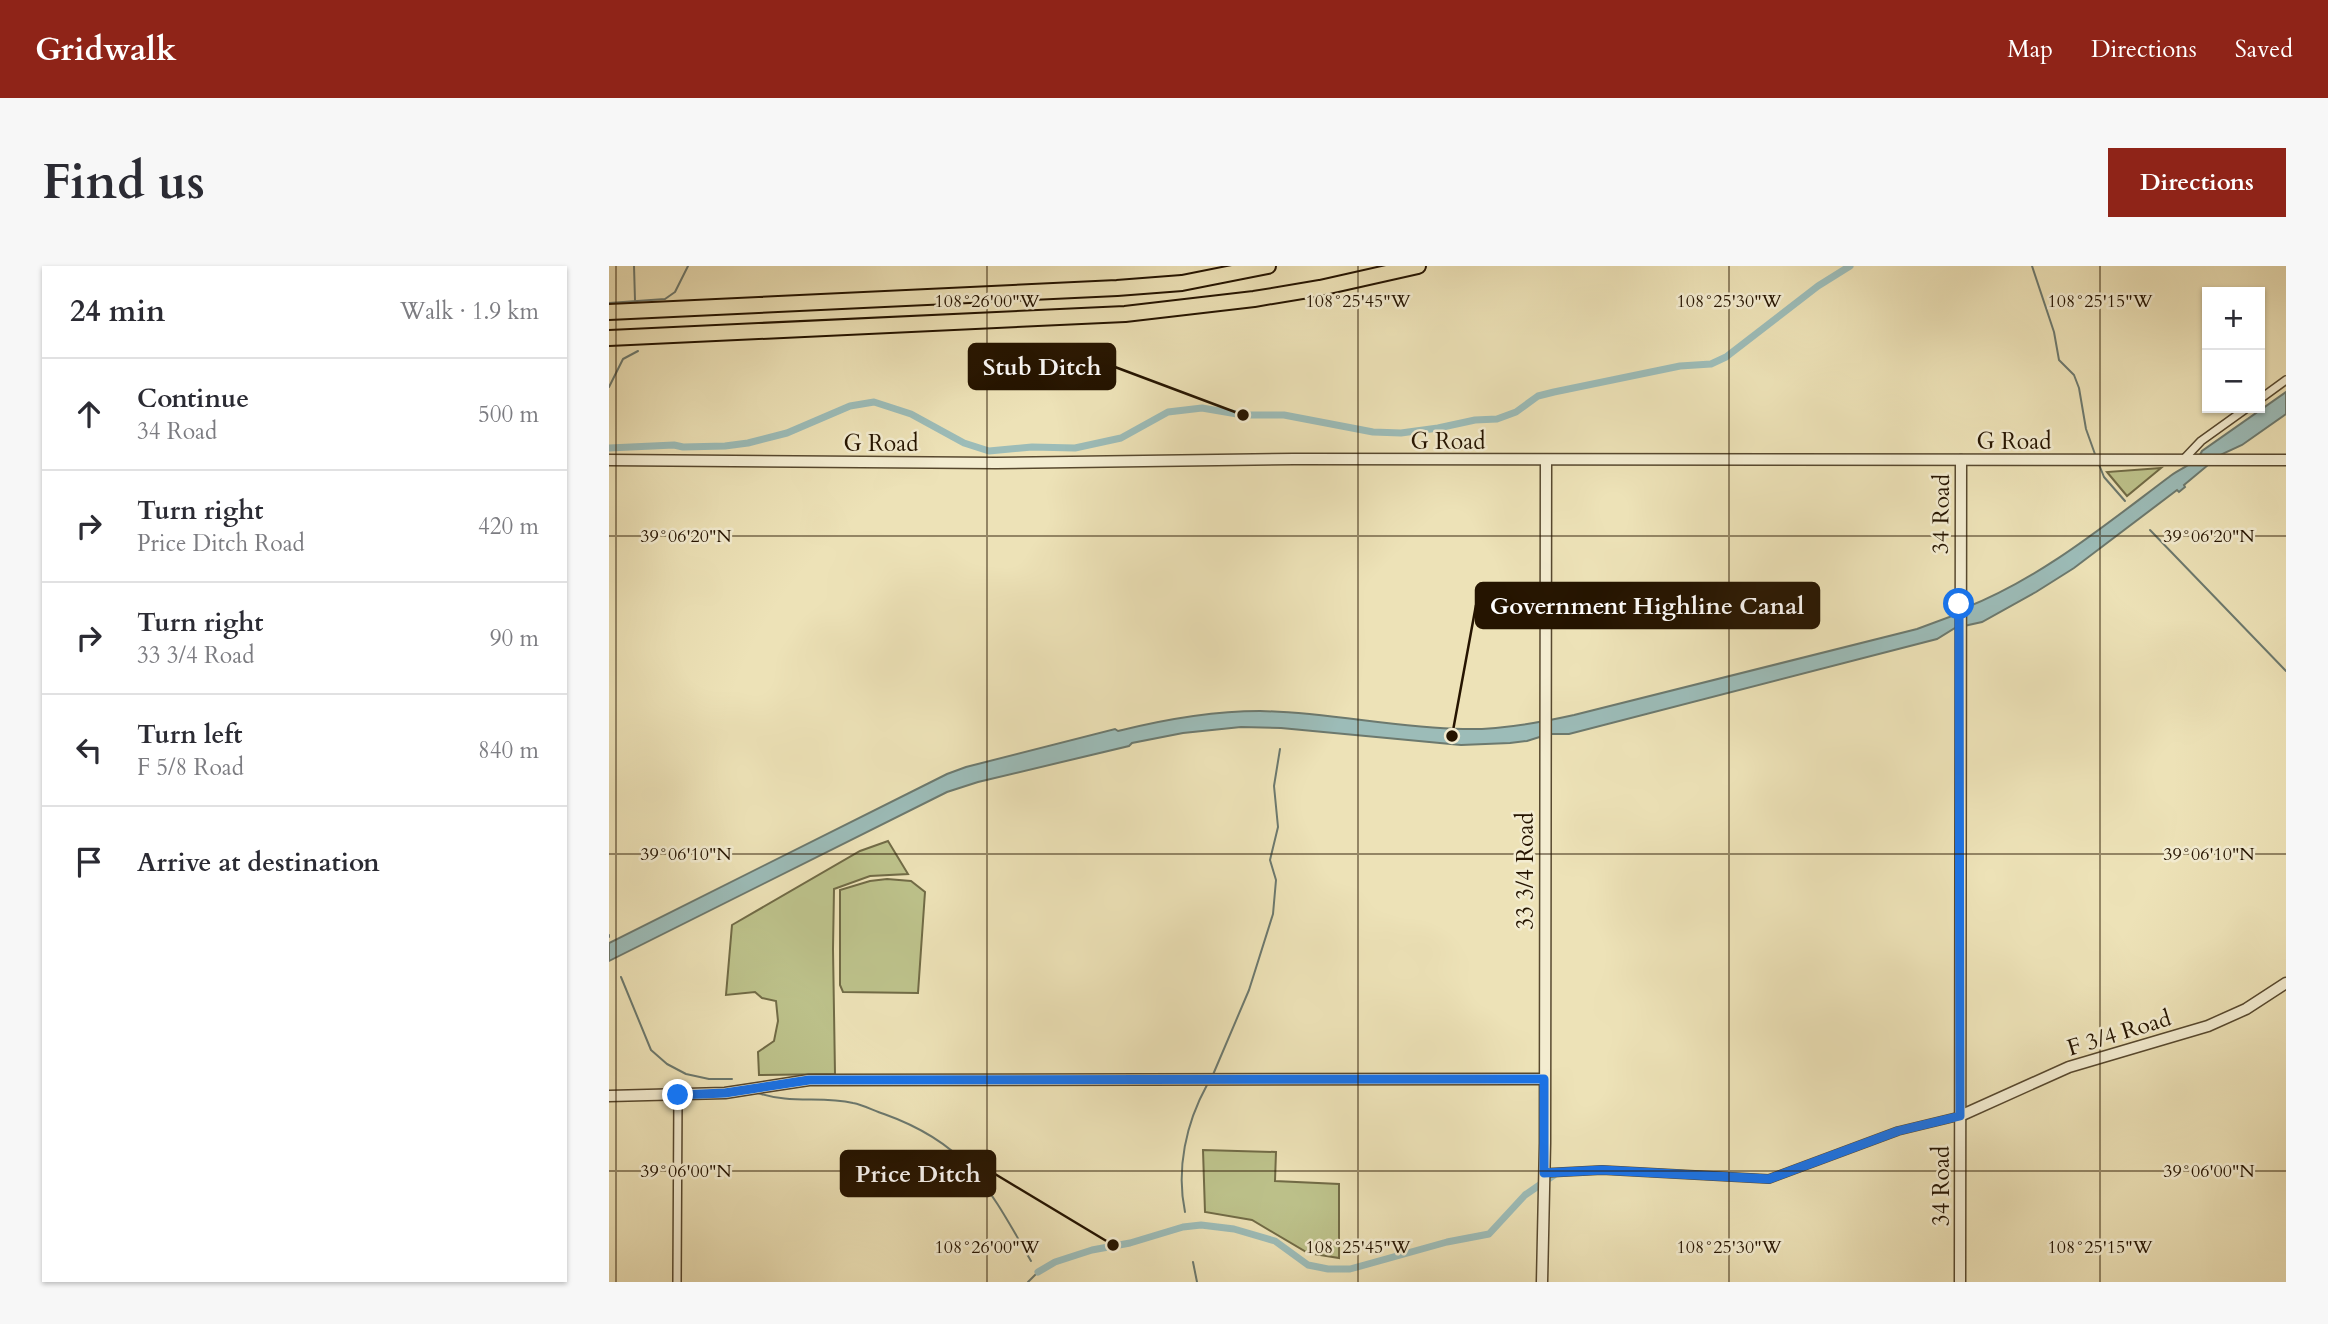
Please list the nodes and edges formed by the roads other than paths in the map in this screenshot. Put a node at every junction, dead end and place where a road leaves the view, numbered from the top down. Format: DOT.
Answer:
graph roads {
  1 [pos="1268,266"];
  2 [pos="1418,266"];
  3 [pos="609,312"];
  4 [pos="609,338"];
  5 [pos="2286,380"];
  6 [pos="2265,395"];
  7 [pos="2240,413"];
  8 [pos="609,460"];
  9 [pos="1961,460"];
  10 [pos="2188,460"];
  11 [pos="2286,460"];
  12 [pos="1546,461"];
  13 [pos="2286,983"];
  14 [pos="1544,1079"];
  15 [pos="678,1095"];
  16 [pos="609,1096"];
  17 [pos="1960,1116"];
  18 [pos="1544,1173"];
  19 [pos="677,1282"];
  20 [pos="1542,1282"];
  21 [pos="1960,1282"];
  1 -- 3 [label="highway"];
  2 -- 4 [label="highway"];
  5 -- 6 [label="street"];
  7 -- 10 [label="street"];
  8 -- 12 [label="street, G Road"];
  9 -- 10 [label="street, G Road"];
  9 -- 12 [label="street, G Road"];
  9 -- 17 [label="street, 34 Road"];
  10 -- 11 [label="street, G Road"];
  12 -- 14 [label="street, 33 3/4 Road"];
  13 -- 17 [label="street, F 3/4 Road"];
  14 -- 15 [label="street"];
  14 -- 18 [label="street, 33 3/4 Road"];
  15 -- 16 [label="street"];
  15 -- 19 [label="street"];
  17 -- 18 [label="street"];
  17 -- 21 [label="street, 34 Road"];
  18 -- 20 [label="street, 33 3/4 Road"];
}
